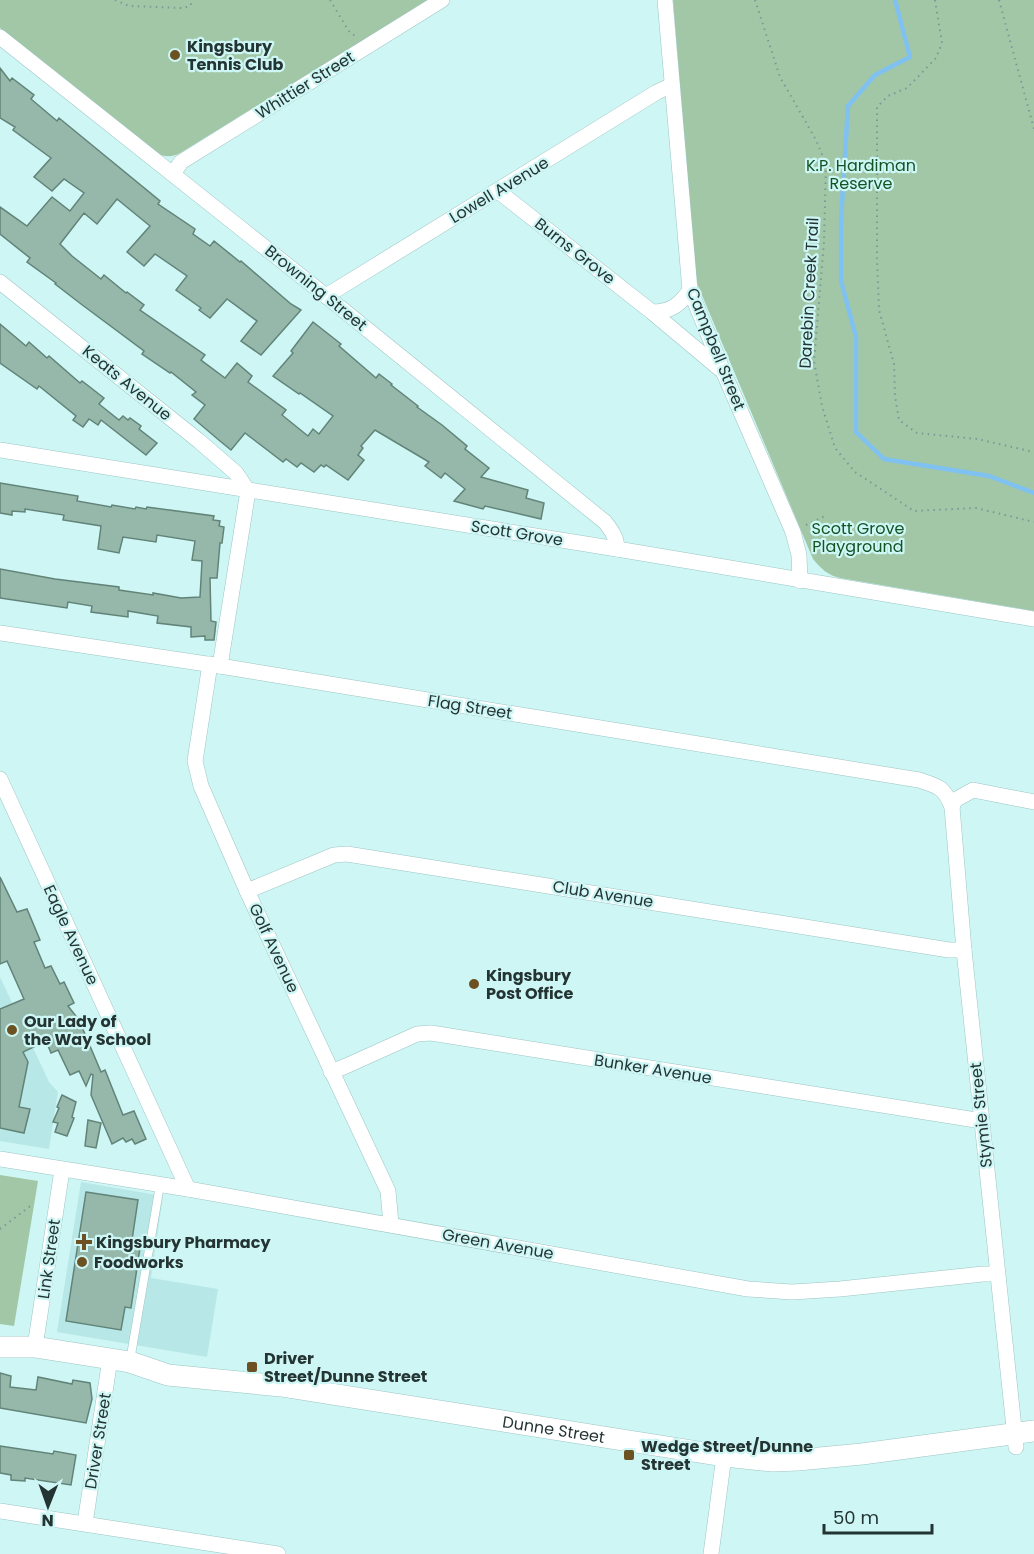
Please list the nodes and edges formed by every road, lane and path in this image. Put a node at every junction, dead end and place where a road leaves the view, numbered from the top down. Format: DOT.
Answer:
graph roads {
  1 [pos="115,0"];
  2 [pos="193,0"];
  3 [pos="330,0"];
  4 [pos="442,0"];
  5 [pos="665,0"];
  6 [pos="755,0"];
  7 [pos="935,0"];
  8 [pos="999,0"];
  9 [pos="0,37"];
  10 [pos="368,46"];
  11 [pos="672,85"];
  12 [pos="1034,129"];
  13 [pos="173,174"];
  14 [pos="498,191"];
  15 [pos="0,282"];
  16 [pos="690,290"];
  17 [pos="326,296"];
  18 [pos="652,312"];
  19 [pos="723,371"];
  20 [pos="0,450"];
  21 [pos="1034,452"];
  22 [pos="248,491"];
  23 [pos="825,516"];
  24 [pos="1034,522"];
  25 [pos="793,532"];
  26 [pos="617,549"];
  27 [pos="800,581"];
  28 [pos="1034,619"];
  29 [pos="0,633"];
  30 [pos="215,665"];
  31 [pos="0,779"];
  32 [pos="939,786"];
  33 [pos="1034,802"];
  34 [pos="952,807"];
  35 [pos="247,891"];
  36 [pos="964,950"];
  37 [pos="331,1071"];
  38 [pos="982,1121"];
  39 [pos="0,1159"];
  40 [pos="62,1170"];
  41 [pos="159,1185"];
  42 [pos="188,1189"];
  43 [pos="33,1204"];
  44 [pos="391,1224"];
  45 [pos="0,1229"];
  46 [pos="997,1274"];
  47 [pos="0,1334"];
  48 [pos="0,1347"];
  49 [pos="35,1347"];
  50 [pos="120,1361"];
  51 [pos="1024,1439"];
  52 [pos="724,1456"];
  53 [pos="0,1511"];
  54 [pos="85,1523"];
  55 [pos="278,1554"];
  56 [pos="711,1554"];
  1 -- 2 [label="path"];
  3 -- 10 [label="path"];
  4 -- 10 [label="street, Whittier Street"];
  5 -- 11 [label="street, Campbell Street"];
  6 -- 24 [label="path, Darebin Creek Trail"];
  7 -- 21 [label="path"];
  8 -- 12 [label="path"];
  9 -- 13 [label="street, Browning Street"];
  10 -- 13 [label="street, Whittier Street"];
  11 -- 14 [label="street, Lowell Avenue"];
  11 -- 16 [label="street, Campbell Street"];
  13 -- 17 [label="street, Browning Street"];
  14 -- 17 [label="street, Lowell Avenue"];
  14 -- 18 [label="street, Burns Grove"];
  15 -- 22 [label="street, Keats Avenue"];
  16 -- 18 [label="street"];
  16 -- 19 [label="street, Campbell Street"];
  17 -- 26 [label="street, Browning Street"];
  18 -- 19 [label="street, Burns Grove"];
  19 -- 25 [label="street, Campbell Street"];
  20 -- 22 [label="street, Scott Grove"];
  22 -- 26 [label="street, Scott Grove"];
  22 -- 30 [label="street, Golf Avenue"];
  23 -- 25 [label="path"];
  25 -- 27 [label="street, Campbell Street"];
  26 -- 27 [label="street, Scott Grove"];
  27 -- 28 [label="street, Scott Grove"];
  29 -- 30 [label="street, Flag Street"];
  30 -- 32 [label="street, Flag Street"];
  30 -- 35 [label="street, Golf Avenue"];
  31 -- 42 [label="street, Eagle Avenue"];
  32 -- 34 [label="street, Stymie Street"];
  33 -- 34 [label="street"];
  34 -- 36 [label="street, Stymie Street"];
  35 -- 36 [label="street, Club Avenue"];
  35 -- 37 [label="street, Golf Avenue"];
  36 -- 38 [label="street, Stymie Street"];
  37 -- 38 [label="street, Bunker Avenue"];
  37 -- 44 [label="street, Golf Avenue"];
  38 -- 46 [label="street, Stymie Street"];
  39 -- 40 [label="street, Green Avenue"];
  40 -- 41 [label="street, Green Avenue"];
  40 -- 49 [label="street, Link Street"];
  41 -- 42 [label="street, Green Avenue"];
  41 -- 50 [label="lane"];
  42 -- 44 [label="street, Green Avenue"];
  43 -- 45 [label="path"];
  44 -- 46 [label="street, Green Avenue"];
  46 -- 51 [label="street, Stymie Street"];
  47 -- 49 [label="main road, Dunne Street"];
  48 -- 49 [label="main road, Dunne Street"];
  49 -- 50 [label="main road, Dunne Street"];
  50 -- 52 [label="main road, Dunne Street"];
  50 -- 54 [label="street, Driver Street"];
  51 -- 52 [label="main road, Dunne Street"];
  52 -- 56 [label="street"];
  53 -- 54 [label="street"];
  54 -- 55 [label="street"];
}
